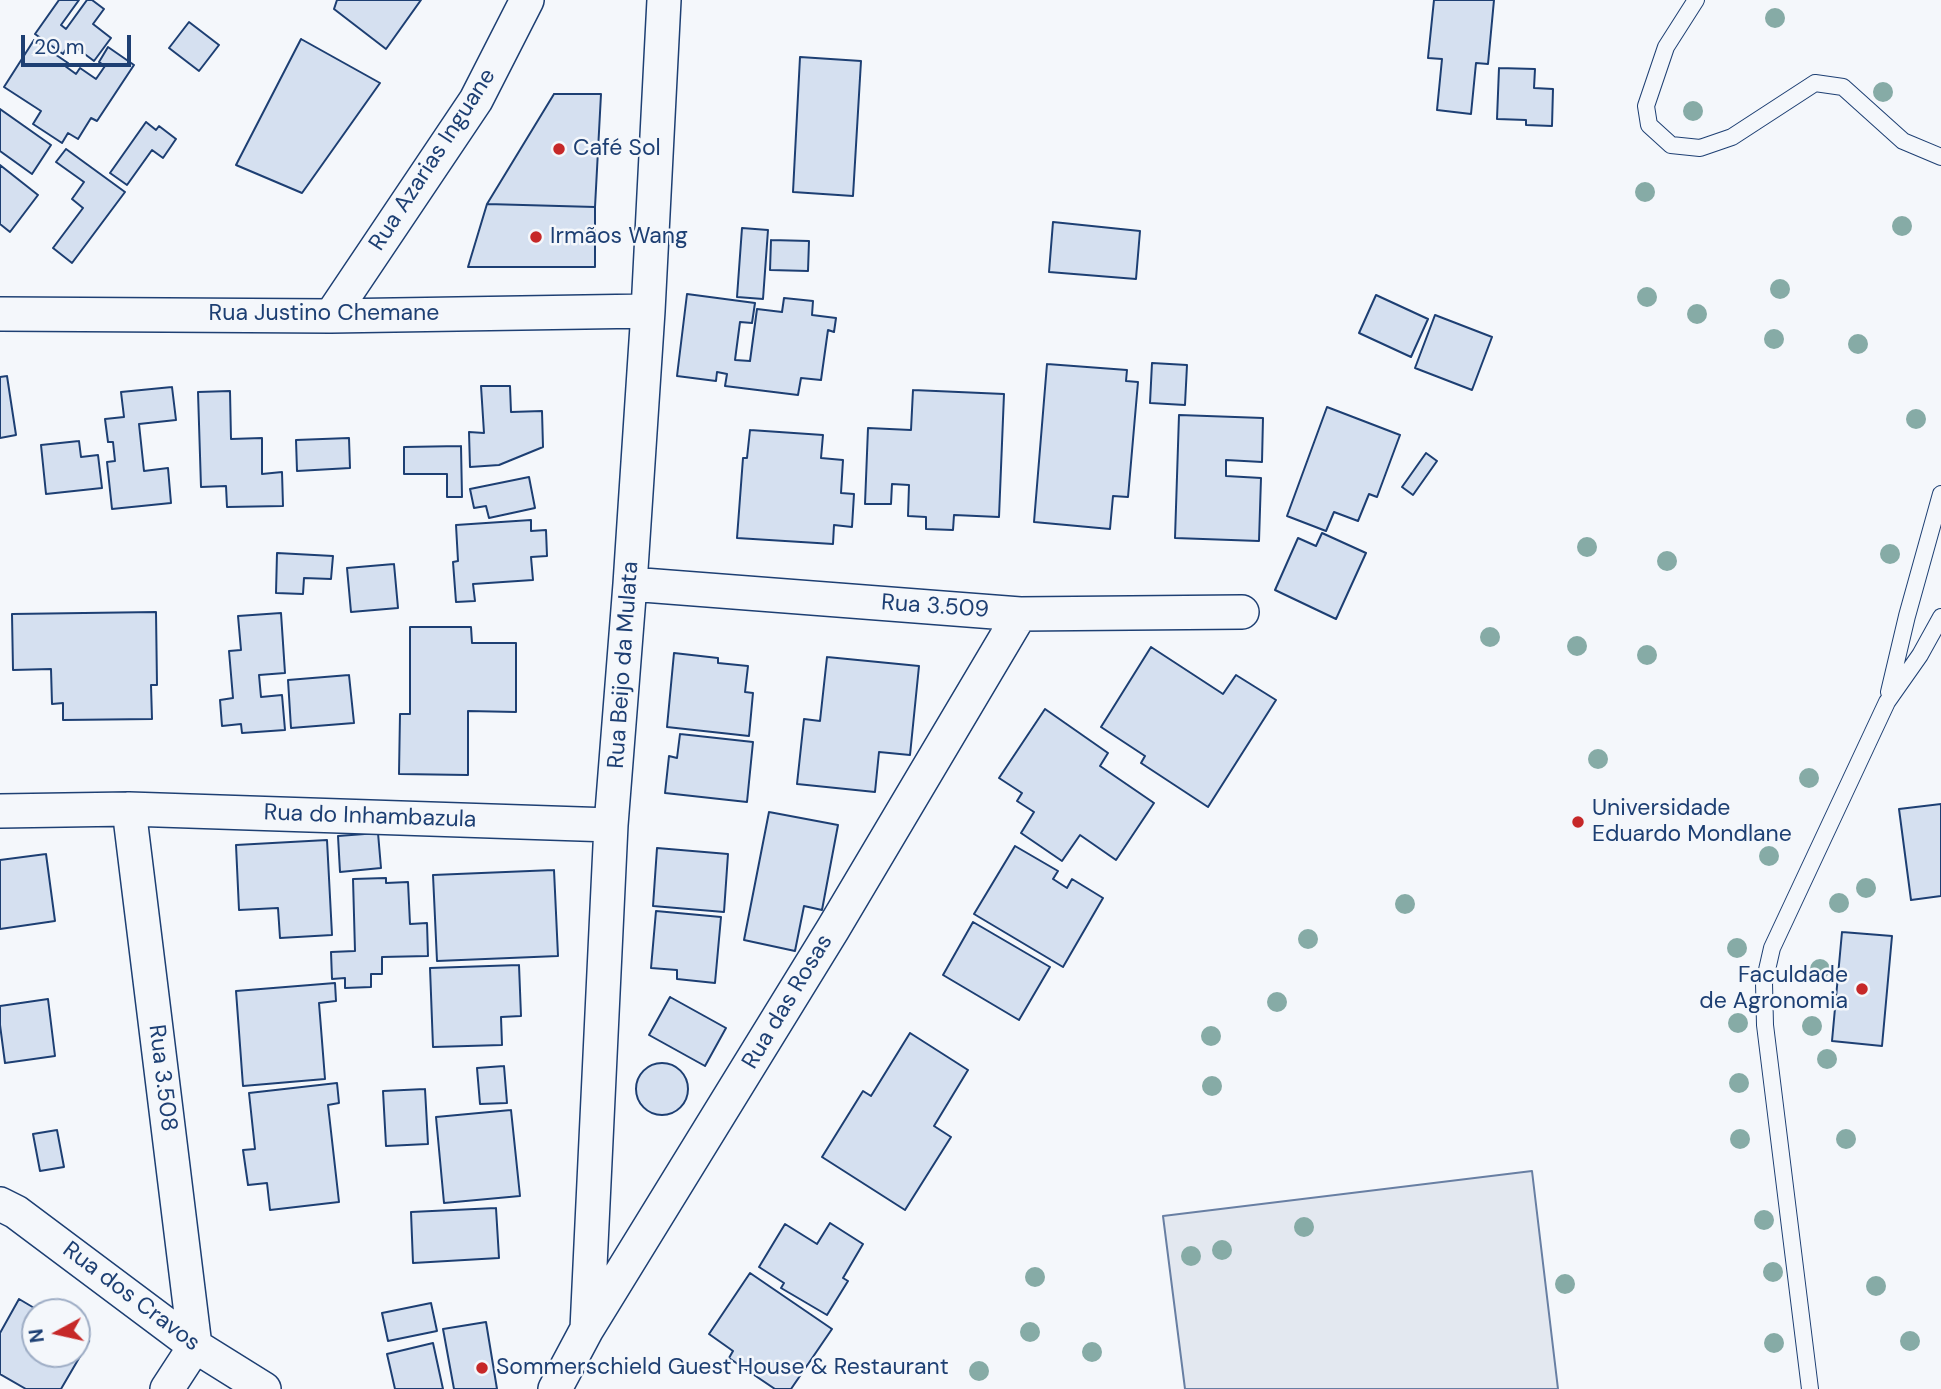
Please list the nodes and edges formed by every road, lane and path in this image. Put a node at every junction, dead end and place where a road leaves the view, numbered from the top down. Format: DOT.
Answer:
graph roads {
  1 [pos="527,0"];
  2 [pos="664,0"];
  3 [pos="1696,0"];
  4 [pos="1941,157"];
  5 [pos="648,311"];
  6 [pos="0,314"];
  7 [pos="331,316"];
  8 [pos="1941,494"];
  9 [pos="630,584"];
  10 [pos="1242,612"];
  11 [pos="1020,614"];
  12 [pos="1941,617"];
  13 [pos="1887,702"];
  14 [pos="129,809"];
  15 [pos="0,811"];
  16 [pos="611,825"];
  17 [pos="0,1204"];
  18 [pos="587,1329"];
  19 [pos="195,1346"];
  20 [pos="167,1389"];
  21 [pos="264,1389"];
  22 [pos="555,1389"];
  23 [pos="1810,1389"];
  1 -- 7 [label="street, Rua Azarias Inguane"];
  2 -- 5 [label="street, Rua Beijo da Mulata"];
  3 -- 4 [label="lane"];
  5 -- 7 [label="street, Rua Justino Chemane"];
  5 -- 9 [label="street, Rua Beijo da Mulata"];
  6 -- 7 [label="street, Rua Justino Chemane"];
  8 -- 13 [label="lane"];
  9 -- 11 [label="street, Rua 3.509"];
  9 -- 16 [label="street, Rua Beijo da Mulata"];
  10 -- 11 [label="street, Rua 3.509"];
  11 -- 18 [label="street, Rua das Rosas"];
  12 -- 13 [label="lane"];
  13 -- 23 [label="lane"];
  14 -- 15 [label="street, Rua do Inhambazula"];
  14 -- 16 [label="street, Rua do Inhambazula"];
  14 -- 19 [label="street, Rua 3.508"];
  16 -- 18 [label="street, Rua Beijo da Mulata"];
  17 -- 19 [label="street, Rua dos Cravos"];
  18 -- 22 [label="street, Rua das Rosas"];
  19 -- 20 [label="street"];
  19 -- 21 [label="street, Rua dos Cravos"];
}
